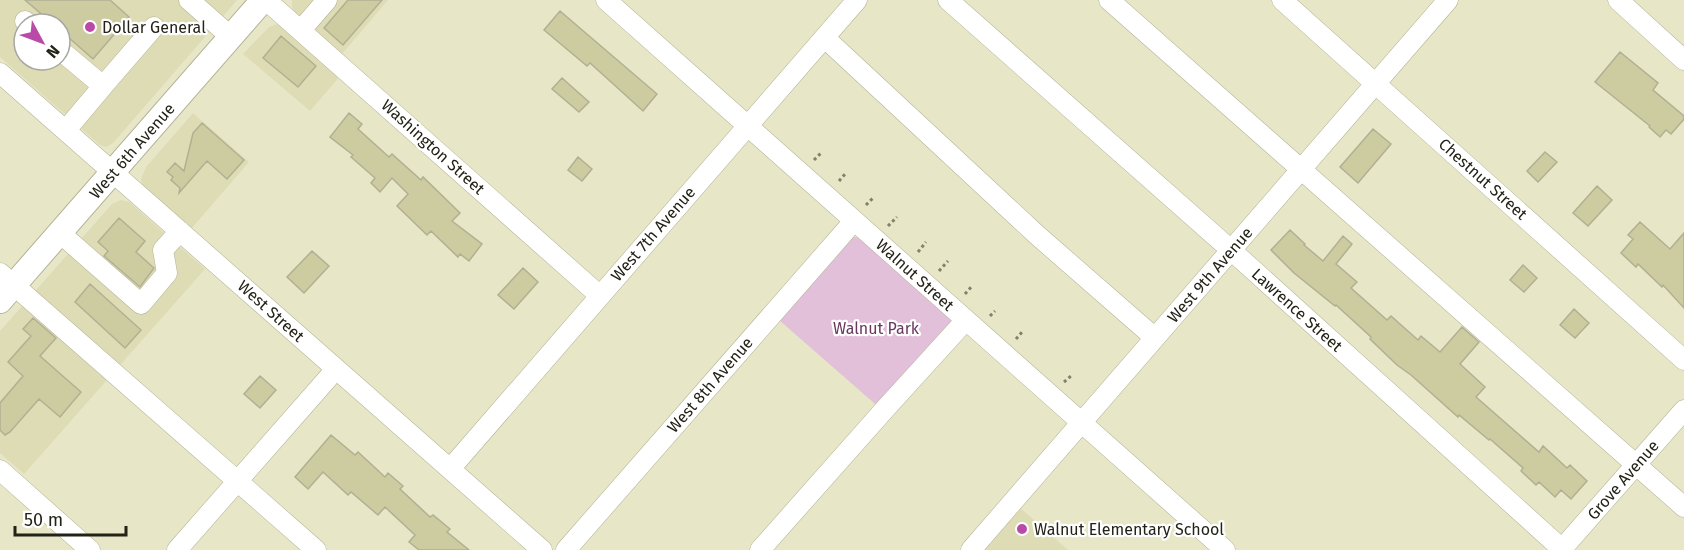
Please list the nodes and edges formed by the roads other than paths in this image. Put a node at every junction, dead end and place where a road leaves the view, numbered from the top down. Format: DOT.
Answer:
graph roads {
  1 [pos="189,0"];
  2 [pos="265,0"];
  3 [pos="327,0"];
  4 [pos="606,0"];
  5 [pos="857,0"];
  6 [pos="948,0"];
  7 [pos="1109,0"];
  8 [pos="1282,0"];
  9 [pos="1448,0"];
  10 [pos="1617,0"];
  11 [pos="154,27"];
  12 [pos="301,30"];
  13 [pos="231,37"];
  14 [pos="825,38"];
  15 [pos="72,60"];
  16 [pos="1684,60"];
  17 [pos="0,73"];
  18 [pos="1376,83"];
  19 [pos="103,86"];
  20 [pos="748,125"];
  21 [pos="66,130"];
  22 [pos="1302,169"];
  23 [pos="114,172"];
  24 [pos="860,213"];
  25 [pos="180,231"];
  26 [pos="60,233"];
  27 [pos="1231,250"];
  28 [pos="5,286"];
  29 [pos="599,295"];
  30 [pos="966,320"];
  31 [pos="1155,338"];
  32 [pos="1684,360"];
  33 [pos="336,369"];
  34 [pos="1684,410"];
  35 [pos="1081,423"];
  36 [pos="1636,465"];
  37 [pos="450,469"];
  38 [pos="0,470"];
  39 [pos="237,481"];
  40 [pos="1684,507"];
  41 [pos="90,550"];
  42 [pos="177,550"];
  43 [pos="316,550"];
  44 [pos="542,550"];
  45 [pos="566,550"];
  46 [pos="760,550"];
  47 [pos="971,550"];
  48 [pos="1225,550"];
  49 [pos="1562,550"];
  1 -- 13 [label="street"];
  2 -- 12 [label="street, Washington Street"];
  2 -- 13 [label="main road, West 6th Avenue"];
  3 -- 12 [label="street"];
  4 -- 20 [label="street, Walnut Street"];
  5 -- 14 [label="street, West 7th Avenue"];
  6 -- 27 [label="street, Lawrence Street"];
  7 -- 22 [label="street"];
  8 -- 18 [label="street, Chestnut Street"];
  9 -- 18 [label="street, West 9th Avenue"];
  10 -- 16 [label="street"];
  11 -- 19 [label="street"];
  12 -- 29 [label="street, Washington Street"];
  13 -- 23 [label="main road, West 6th Avenue"];
  14 -- 20 [label="street, West 7th Avenue"];
  14 -- 31 [label="street"];
  15 -- 19 [label="street"];
  17 -- 21 [label="street, West Street"];
  18 -- 22 [label="street, West 9th Avenue"];
  18 -- 32 [label="street, Chestnut Street"];
  19 -- 21 [label="street"];
  20 -- 24 [label="street, Walnut Street"];
  20 -- 29 [label="street, West 7th Avenue"];
  21 -- 23 [label="street, West Street"];
  22 -- 27 [label="street, West 9th Avenue"];
  22 -- 36 [label="street"];
  23 -- 25 [label="street, West Street"];
  23 -- 26 [label="main road, West 6th Avenue"];
  24 -- 30 [label="street, Walnut Street"];
  24 -- 45 [label="street, West 8th Avenue"];
  25 -- 26 [label="street"];
  25 -- 33 [label="street, West Street"];
  26 -- 28 [label="main road, West 6th Avenue"];
  27 -- 31 [label="street, West 9th Avenue"];
  27 -- 49 [label="street, Lawrence Street"];
  28 -- 39 [label="street"];
  29 -- 37 [label="street, West 7th Avenue"];
  30 -- 35 [label="street, Walnut Street"];
  30 -- 46 [label="street"];
  31 -- 35 [label="street, West 9th Avenue"];
  33 -- 37 [label="street, West Street"];
  33 -- 39 [label="street"];
  34 -- 36 [label="street, Grove Avenue"];
  35 -- 47 [label="street, West 9th Avenue"];
  35 -- 48 [label="street, Walnut Street"];
  36 -- 40 [label="street"];
  36 -- 49 [label="street, Grove Avenue"];
  37 -- 44 [label="street, West Street"];
  38 -- 41 [label="street"];
  39 -- 42 [label="street"];
  39 -- 43 [label="street"];
}
